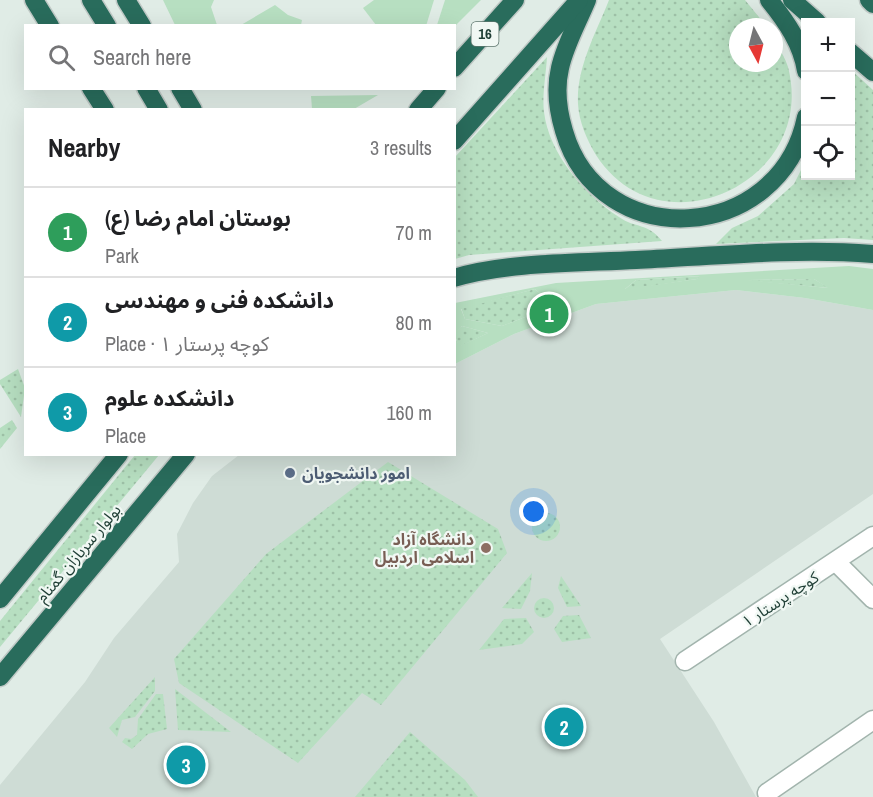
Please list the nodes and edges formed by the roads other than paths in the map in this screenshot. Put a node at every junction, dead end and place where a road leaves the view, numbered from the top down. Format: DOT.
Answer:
graph roads {
  1 [pos="34,0"];
  2 [pos="91,0"];
  3 [pos="126,0"];
  4 [pos="516,0"];
  5 [pos="579,0"];
  6 [pos="587,0"];
  7 [pos="769,0"];
  8 [pos="792,0"];
  9 [pos="869,0"];
  10 [pos="873,4"];
  11 [pos="813,18"];
  12 [pos="49,24"];
  13 [pos="106,24"];
  14 [pos="141,24"];
  15 [pos="801,52"];
  16 [pos="855,56"];
  17 [pos="456,66"];
  18 [pos="873,72"];
  19 [pos="92,90"];
  20 [pos="147,90"];
  21 [pos="181,90"];
  22 [pos="435,90"];
  23 [pos="104,108"];
  24 [pos="158,108"];
  25 [pos="192,108"];
  26 [pos="420,108"];
  27 [pos="804,126"];
  28 [pos="456,139"];
  29 [pos="873,254"];
  30 [pos="456,277"];
  31 [pos="117,456"];
  32 [pos="184,456"];
  33 [pos="873,536"];
  34 [pos="836,562"];
  35 [pos="0,598"];
  36 [pos="873,599"];
  37 [pos="686,661"];
  38 [pos="0,677"];
  39 [pos="873,720"];
  40 [pos="767,793"];
  1 -- 12 [label="highway"];
  2 -- 13 [label="highway"];
  3 -- 14 [label="highway"];
  4 -- 17 [label="highway, 16"];
  5 -- 28 [label="highway"];
  6 -- 27 [label="highway"];
  7 -- 15 [label="highway"];
  8 -- 11 [label="highway"];
  9 -- 10 [label="highway"];
  16 -- 18 [label="highway"];
  19 -- 23 [label="highway"];
  20 -- 24 [label="highway"];
  21 -- 25 [label="highway"];
  22 -- 26 [label="highway"];
  29 -- 30 [label="highway"];
  31 -- 35 [label="highway, بولوار سربازان گمنام"];
  32 -- 38 [label="highway, بولوار سربازان گمنام"];
  33 -- 34 [label="street, کوچه پرستار ۱"];
  34 -- 36 [label="street"];
  34 -- 37 [label="street, کوچه پرستار ۱"];
  39 -- 40 [label="street"];
}
